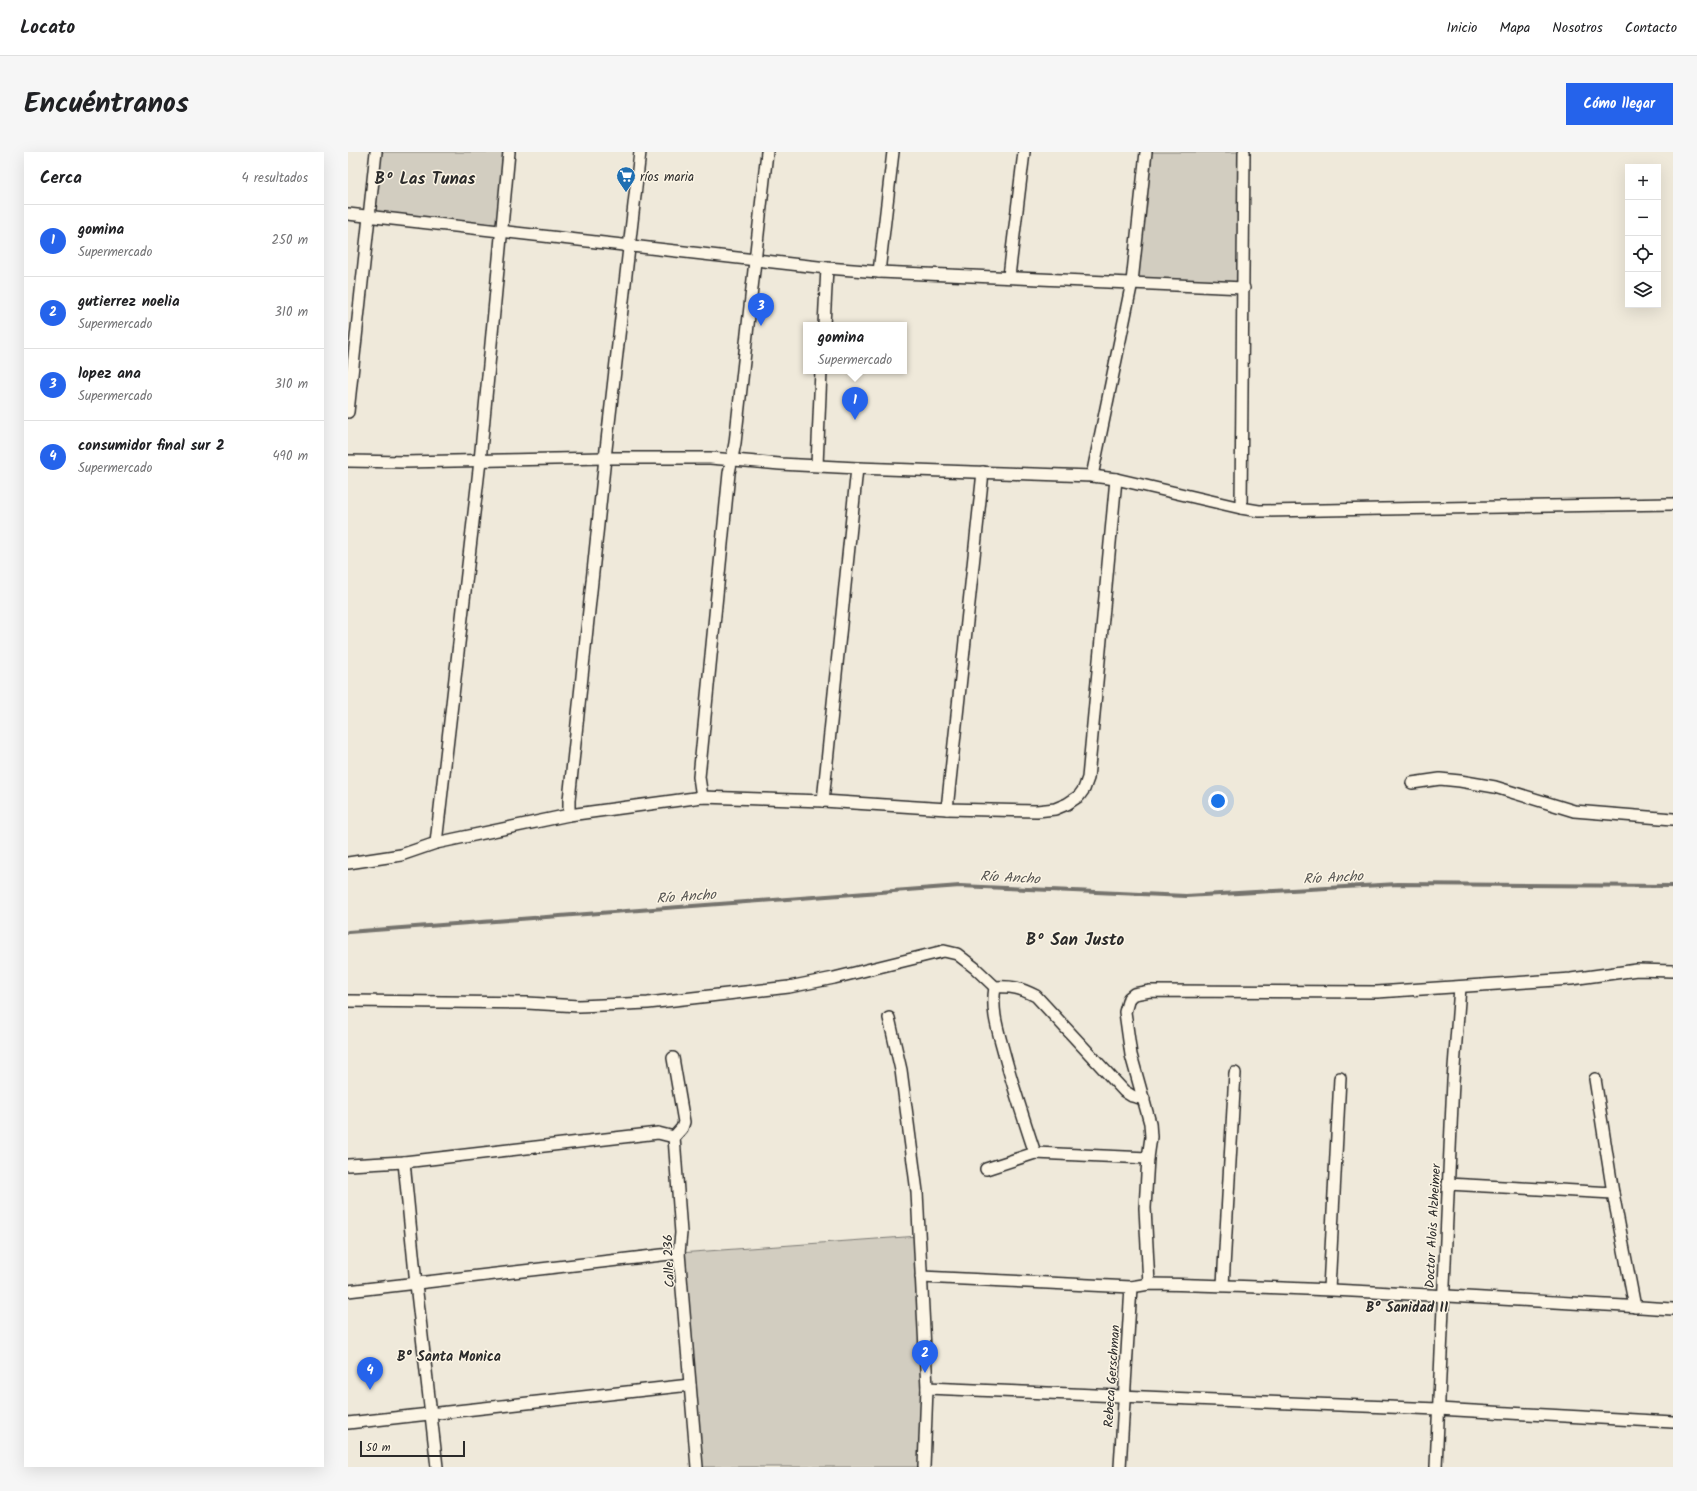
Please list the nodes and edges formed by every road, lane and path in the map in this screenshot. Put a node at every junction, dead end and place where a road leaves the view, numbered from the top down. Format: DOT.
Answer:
graph roads {
  1 [pos="376,152"];
  2 [pos="509,152"];
  3 [pos="640,152"];
  4 [pos="767,152"];
  5 [pos="893,152"];
  6 [pos="1024,152"];
  7 [pos="1146,152"];
  8 [pos="1244,152"];
  9 [pos="348,214"];
  10 [pos="369,216"];
  11 [pos="500,231"];
  12 [pos="629,245"];
  13 [pos="754,258"];
  14 [pos="827,268"];
  15 [pos="879,272"];
  16 [pos="1009,276"];
  17 [pos="1132,282"];
  18 [pos="1244,288"];
  19 [pos="824,322"];
  20 [pos="821,374"];
  21 [pos="348,412"];
  22 [pos="605,458"];
  23 [pos="732,459"];
  24 [pos="348,461"];
  25 [pos="480,461"];
  26 [pos="816,465"];
  27 [pos="857,468"];
  28 [pos="983,472"];
  29 [pos="1092,476"];
  30 [pos="1116,479"];
  31 [pos="1673,504"];
  32 [pos="1241,508"];
  33 [pos="1412,783"];
  34 [pos="702,797"];
  35 [pos="823,801"];
  36 [pos="947,809"];
  37 [pos="569,815"];
  38 [pos="1673,819"];
  39 [pos="436,844"];
  40 [pos="348,863"];
  41 [pos="1673,971"];
  42 [pos="995,987"];
  43 [pos="1460,987"];
  44 [pos="348,1001"];
  45 [pos="890,1018"];
  46 [pos="673,1058"];
  47 [pos="1235,1073"];
  48 [pos="1340,1078"];
  49 [pos="1595,1079"];
  50 [pos="1144,1100"];
  51 [pos="674,1137"];
  52 [pos="1035,1153"];
  53 [pos="1148,1158"];
  54 [pos="404,1162"];
  55 [pos="348,1165"];
  56 [pos="986,1170"];
  57 [pos="1448,1184"];
  58 [pos="1612,1193"];
  59 [pos="680,1253"];
  60 [pos="921,1277"];
  61 [pos="416,1284"];
  62 [pos="1149,1284"];
  63 [pos="1223,1285"];
  64 [pos="1131,1287"];
  65 [pos="1329,1289"];
  66 [pos="348,1292"];
  67 [pos="1443,1297"];
  68 [pos="1635,1307"];
  69 [pos="1673,1309"];
  70 [pos="690,1384"];
  71 [pos="927,1388"];
  72 [pos="1124,1396"];
  73 [pos="1438,1409"];
  74 [pos="431,1413"];
  75 [pos="1673,1422"];
  76 [pos="348,1423"];
  77 [pos="437,1467"];
  78 [pos="698,1467"];
  79 [pos="924,1467"];
  80 [pos="1120,1467"];
  81 [pos="1436,1467"];
  1 -- 10 [label="street"];
  2 -- 11 [label="street"];
  3 -- 12 [label="street"];
  4 -- 13 [label="street"];
  5 -- 15 [label="street"];
  6 -- 16 [label="street"];
  7 -- 17 [label="street"];
  8 -- 18 [label="street"];
  9 -- 10 [label="street"];
  10 -- 11 [label="street"];
  10 -- 21 [label="street"];
  11 -- 12 [label="street"];
  11 -- 25 [label="street"];
  12 -- 13 [label="street"];
  12 -- 22 [label="street"];
  13 -- 14 [label="street"];
  13 -- 23 [label="street"];
  14 -- 15 [label="street"];
  14 -- 19 [label="street"];
  15 -- 16 [label="street"];
  16 -- 17 [label="street"];
  17 -- 18 [label="street"];
  17 -- 29 [label="street"];
  18 -- 32 [label="street"];
  20 -- 26 [label="street"];
  22 -- 23 [label="street"];
  22 -- 25 [label="street"];
  22 -- 37 [label="street"];
  23 -- 26 [label="street"];
  23 -- 34 [label="street"];
  24 -- 25 [label="street"];
  25 -- 39 [label="street"];
  26 -- 27 [label="street"];
  27 -- 28 [label="street"];
  27 -- 35 [label="street"];
  28 -- 29 [label="street"];
  28 -- 36 [label="street"];
  29 -- 30 [label="street"];
  30 -- 32 [label="street"];
  30 -- 36 [label="street"];
  31 -- 32 [label="street"];
  33 -- 38 [label="street"];
  34 -- 35 [label="street"];
  34 -- 37 [label="street"];
  35 -- 36 [label="street"];
  37 -- 39 [label="street"];
  39 -- 40 [label="street"];
  41 -- 43 [label="street"];
  42 -- 44 [label="street"];
  42 -- 50 [label="street"];
  42 -- 52 [label="street"];
  43 -- 50 [label="street"];
  43 -- 57 [label="street, Doctor Alois Alzheimer"];
  45 -- 60 [label="street"];
  46 -- 51 [label="street"];
  47 -- 63 [label="street"];
  48 -- 65 [label="street"];
  49 -- 58 [label="street"];
  50 -- 53 [label="street"];
  51 -- 54 [label="street"];
  51 -- 59 [label="street, Calle 236"];
  52 -- 53 [label="street"];
  52 -- 56 [label="street"];
  53 -- 62 [label="street"];
  54 -- 55 [label="street"];
  54 -- 61 [label="street"];
  57 -- 58 [label="street"];
  57 -- 67 [label="street, Doctor Alois Alzheimer"];
  58 -- 68 [label="street"];
  59 -- 61 [label="street"];
  59 -- 70 [label="street, Calle 236"];
  60 -- 64 [label="street"];
  60 -- 71 [label="street"];
  61 -- 66 [label="street"];
  61 -- 74 [label="street"];
  62 -- 63 [label="street"];
  62 -- 64 [label="street"];
  63 -- 65 [label="street"];
  64 -- 72 [label="street, Rebeca Gerschman"];
  65 -- 67 [label="street"];
  67 -- 68 [label="street"];
  67 -- 73 [label="street, Doctor Alois Alzheimer"];
  68 -- 69 [label="street"];
  70 -- 74 [label="street"];
  70 -- 78 [label="street, Calle 236"];
  71 -- 72 [label="street"];
  71 -- 79 [label="street"];
  72 -- 73 [label="street"];
  72 -- 80 [label="street, Rebeca Gerschman"];
  73 -- 75 [label="street"];
  73 -- 81 [label="street, Doctor Alois Alzheimer"];
  74 -- 76 [label="street"];
  74 -- 77 [label="street"];
}
